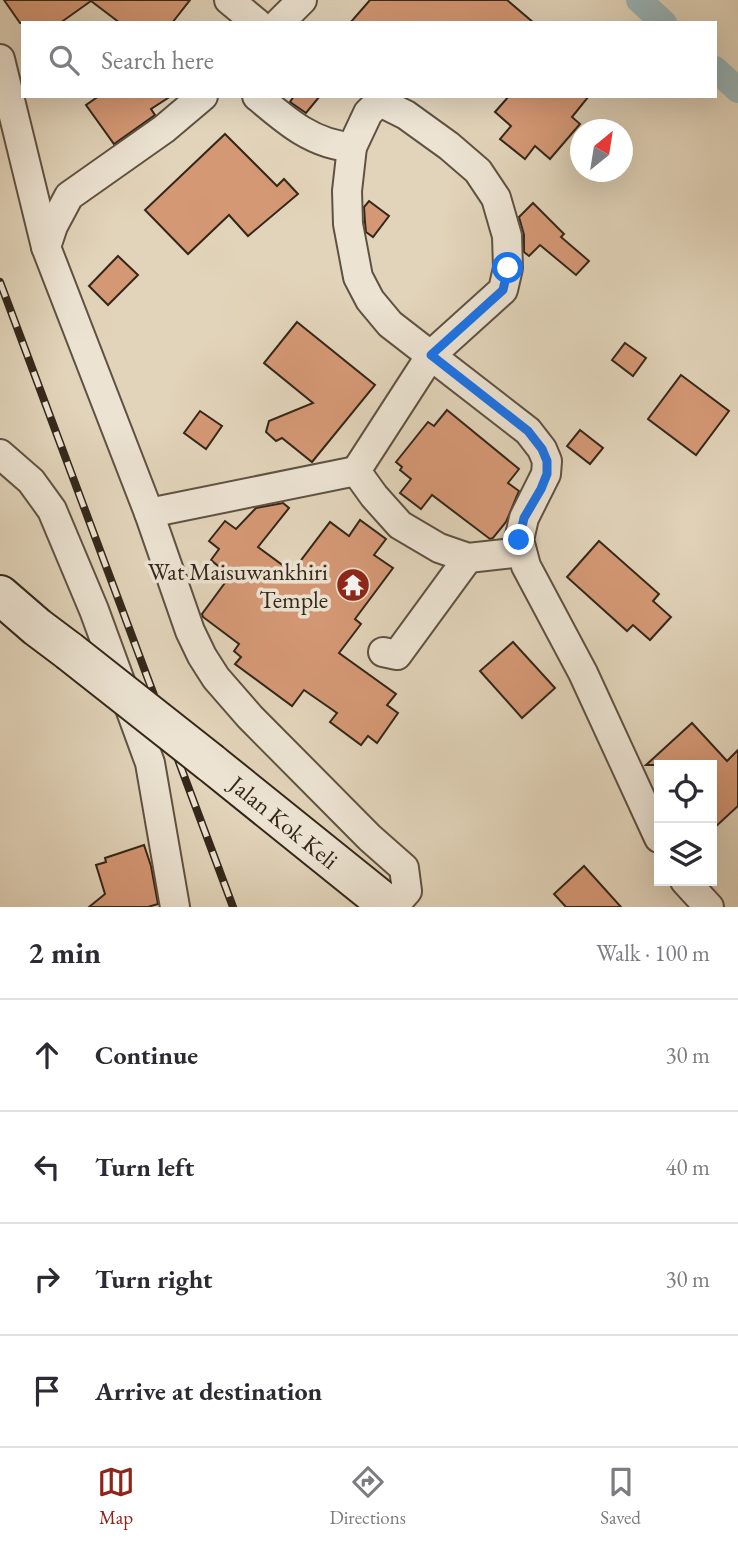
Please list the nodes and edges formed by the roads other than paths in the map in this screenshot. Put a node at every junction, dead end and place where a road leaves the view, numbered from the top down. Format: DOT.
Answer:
graph roads {
  1 [pos="229,0"];
  2 [pos="302,0"];
  3 [pos="255,21"];
  4 [pos="281,21"];
  5 [pos="0,60"];
  6 [pos="201,98"];
  7 [pos="259,98"];
  8 [pos="383,99"];
  9 [pos="352,147"];
  10 [pos="46,247"];
  11 [pos="431,355"];
  12 [pos="0,454"];
  13 [pos="356,471"];
  14 [pos="149,513"];
  15 [pos="522,552"];
  16 [pos="468,558"];
  17 [pos="0,594"];
  18 [pos="383,652"];
  19 [pos="654,827"];
  20 [pos="690,886"];
  21 [pos="175,907"];
  22 [pos="391,907"];
  23 [pos="709,907"];
  1 -- 3 [label="street"];
  2 -- 4 [label="street"];
  5 -- 10 [label="street"];
  6 -- 10 [label="street"];
  7 -- 9 [label="street"];
  8 -- 9 [label="street"];
  8 -- 11 [label="street"];
  9 -- 11 [label="street"];
  10 -- 14 [label="street"];
  11 -- 13 [label="street"];
  11 -- 15 [label="street"];
  12 -- 21 [label="street"];
  13 -- 14 [label="street"];
  13 -- 16 [label="street"];
  14 -- 22 [label="street"];
  15 -- 16 [label="street"];
  15 -- 19 [label="street"];
  16 -- 18 [label="street"];
  17 -- 22 [label="street, Jalan Kok Keli, bridge"];
  20 -- 23 [label="street"];
}
